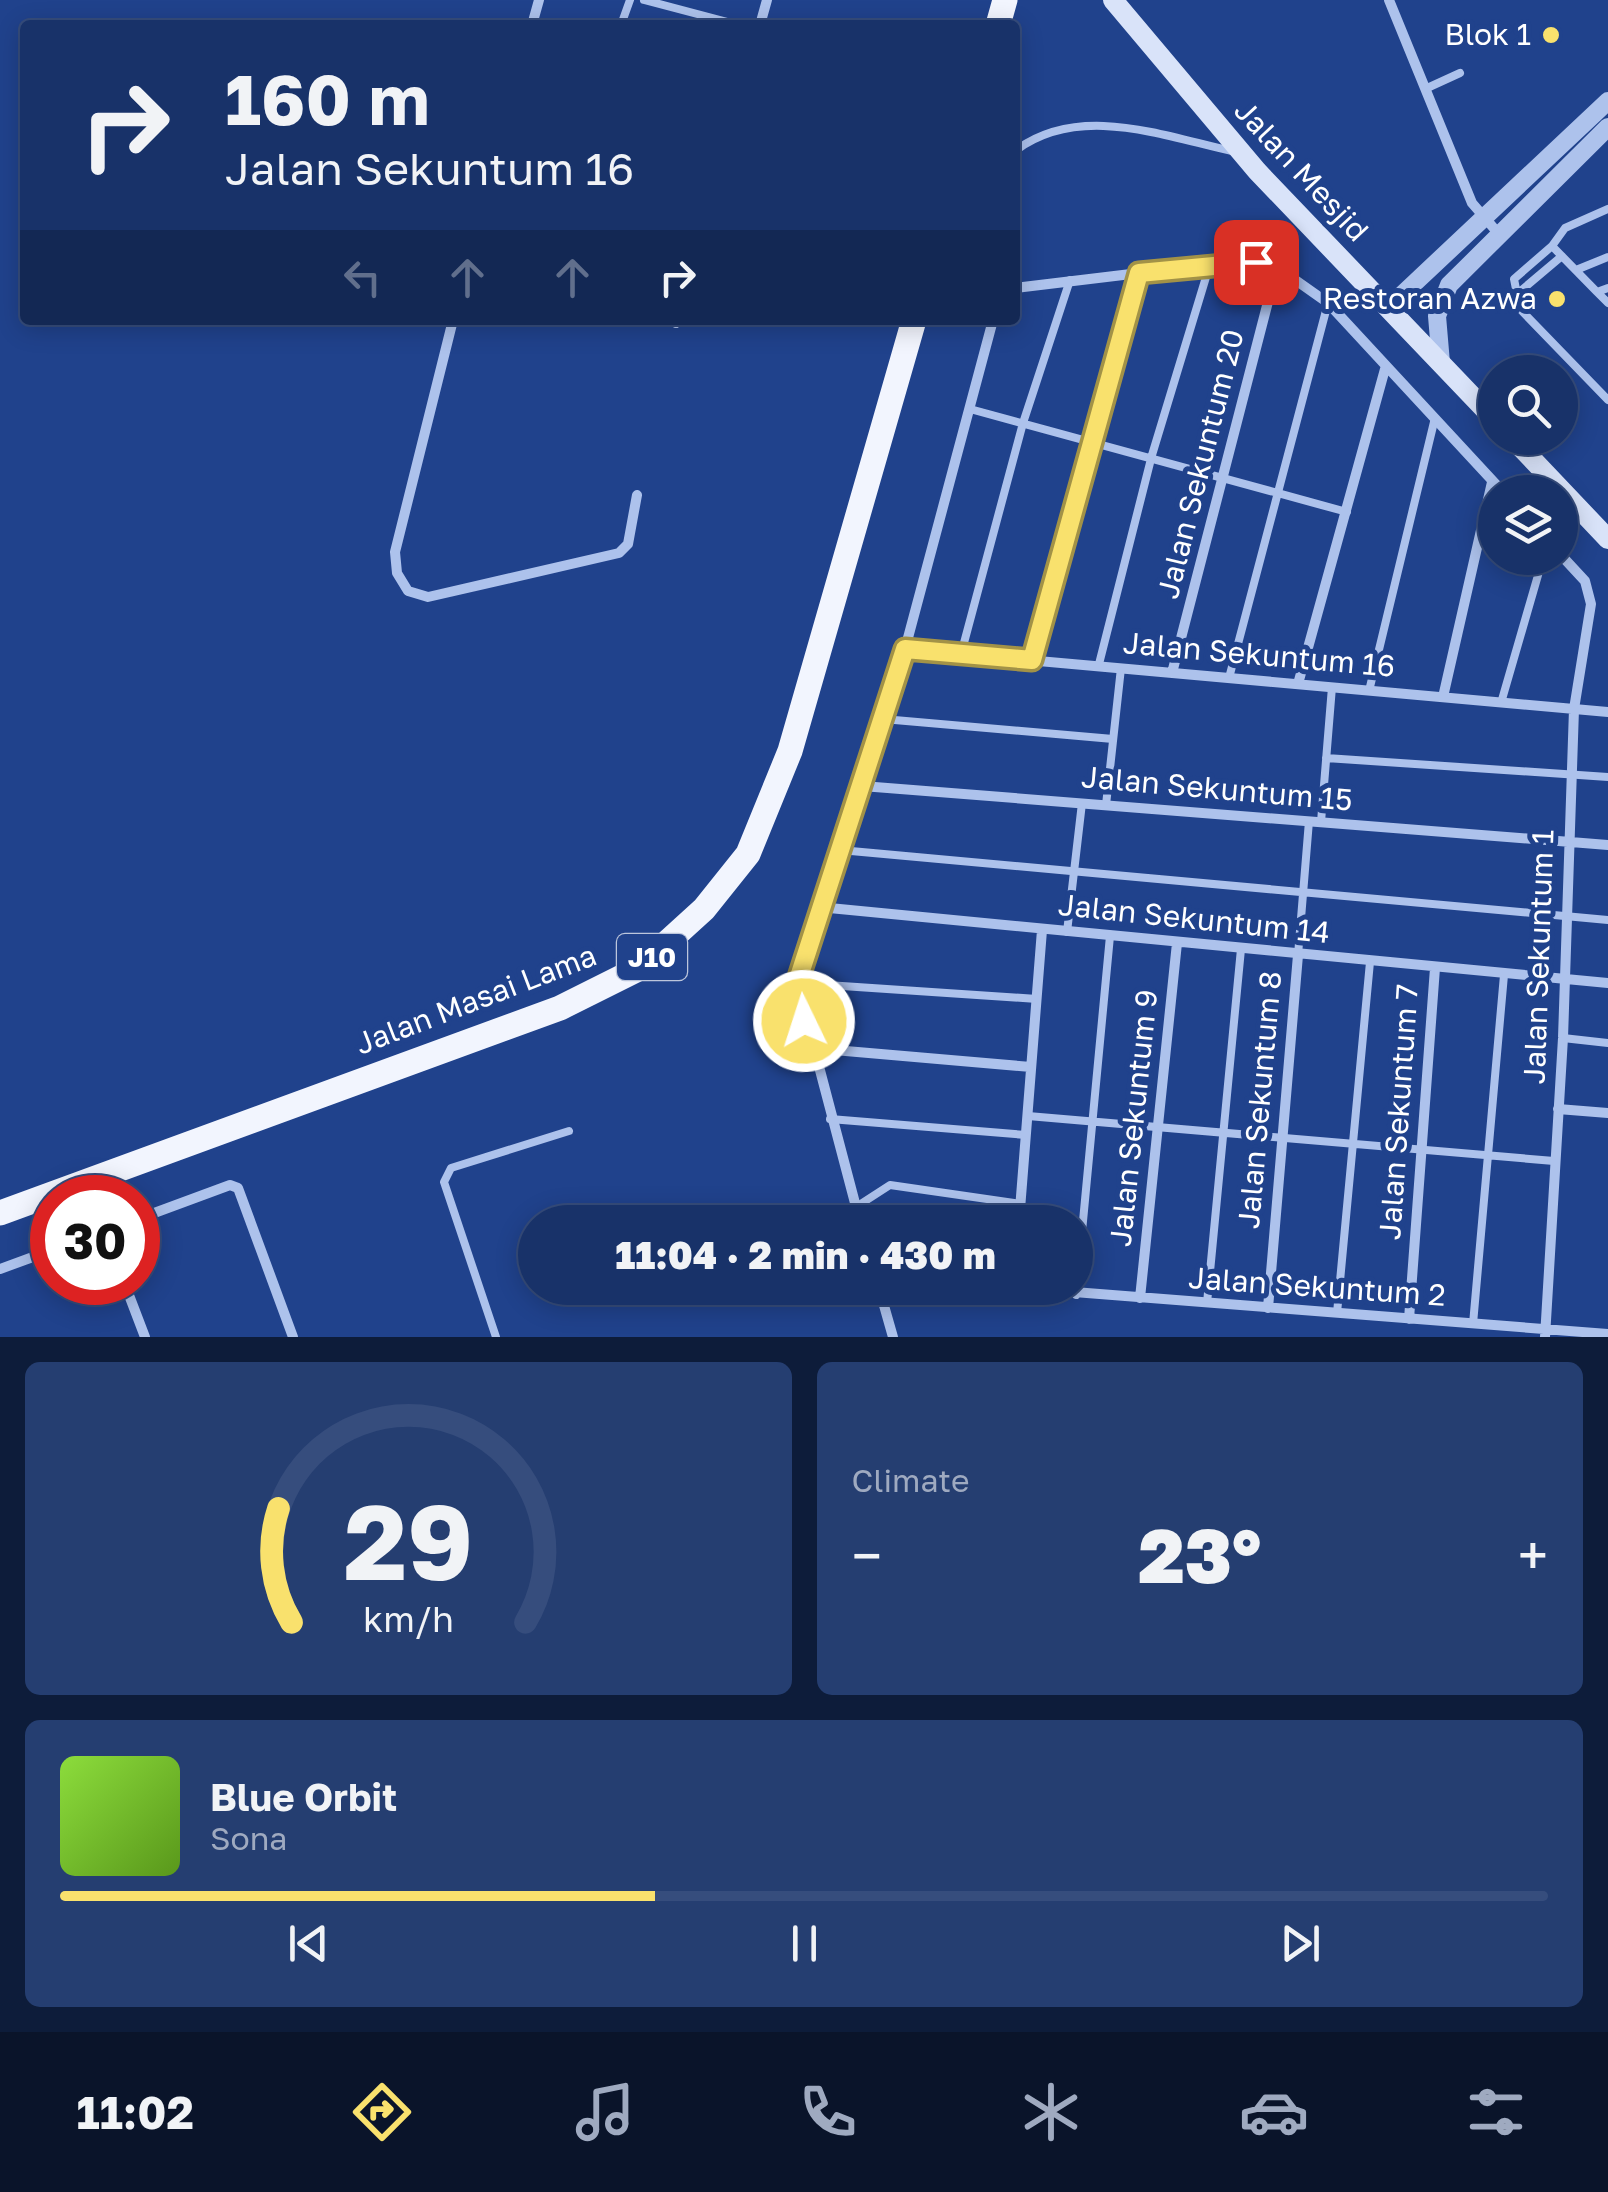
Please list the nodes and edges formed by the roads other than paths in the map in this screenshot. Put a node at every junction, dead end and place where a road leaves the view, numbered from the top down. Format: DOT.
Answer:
graph roads {
  1 [pos="644,0"];
  2 [pos="1113,0"];
  3 [pos="1389,0"];
  4 [pos="720,20"];
  5 [pos="1460,73"];
  6 [pos="1425,89"];
  7 [pos="1608,101"];
  8 [pos="1608,126"];
  9 [pos="1020,147"];
  10 [pos="1240,153"];
  11 [pos="1608,208"];
  12 [pos="1484,219"];
  13 [pos="1498,233"];
  14 [pos="1552,246"];
  15 [pos="1562,256"];
  16 [pos="1608,257"];
  17 [pos="1210,264"];
  18 [pos="1276,266"];
  19 [pos="1576,270"];
  20 [pos="1139,273"];
  21 [pos="1070,280"];
  22 [pos="1020,287"];
  23 [pos="1608,288"];
  24 [pos="1598,292"];
  25 [pos="1518,294"];
  26 [pos="1328,303"];
  27 [pos="1608,303"];
  28 [pos="1389,307"];
  29 [pos="452,325"];
  30 [pos="913,325"];
  31 [pos="992,325"];
  32 [pos="1441,364"];
  33 [pos="1384,369"];
  34 [pos="1608,400"];
  35 [pos="1478,402"];
  36 [pos="970,410"];
  37 [pos="1434,422"];
  38 [pos="1023,423"];
  39 [pos="1096,443"];
  40 [pos="1152,455"];
  41 [pos="1528,455"];
  42 [pos="1485,475"];
  43 [pos="1226,477"];
  44 [pos="1278,491"];
  45 [pos="637,495"];
  46 [pos="1348,512"];
  47 [pos="1608,539"];
  48 [pos="1478,543"];
  49 [pos="1578,574"];
  50 [pos="1538,575"];
  51 [pos="905,649"];
  52 [pos="960,654"];
  53 [pos="1032,660"];
  54 [pos="1100,664"];
  55 [pos="1121,668"];
  56 [pos="1172,673"];
  57 [pos="1230,678"];
  58 [pos="1298,684"];
  59 [pos="1332,687"];
  60 [pos="1370,691"];
  61 [pos="1443,697"];
  62 [pos="1500,702"];
  63 [pos="1574,709"];
  64 [pos="1608,712"];
  65 [pos="883,719"];
  66 [pos="1113,739"];
  67 [pos="1326,758"];
  68 [pos="1571,772"];
  69 [pos="1608,776"];
  70 [pos="862,786"];
  71 [pos="1082,803"];
  72 [pos="1106,805"];
  73 [pos="1315,822"];
  74 [pos="1569,843"];
  75 [pos="1608,845"];
  76 [pos="840,850"];
  77 [pos="1074,871"];
  78 [pos="1301,892"];
  79 [pos="819,907"];
  80 [pos="1565,916"];
  81 [pos="1608,920"];
  82 [pos="1042,930"];
  83 [pos="1067,932"];
  84 [pos="1110,936"];
  85 [pos="1178,943"];
  86 [pos="1241,949"];
  87 [pos="1298,955"];
  88 [pos="1370,962"];
  89 [pos="1434,968"];
  90 [pos="1504,975"];
  91 [pos="1564,981"];
  92 [pos="797,983"];
  93 [pos="1608,984"];
  94 [pos="1037,999"];
  95 [pos="1562,1038"];
  96 [pos="1608,1043"];
  97 [pos="811,1048"];
  98 [pos="1032,1068"];
  99 [pos="1558,1110"];
  100 [pos="1608,1113"];
  101 [pos="1028,1116"];
  102 [pos="830,1120"];
  103 [pos="1092,1122"];
  104 [pos="1158,1127"];
  105 [pos="569,1131"];
  106 [pos="1223,1132"];
  107 [pos="1026,1135"];
  108 [pos="1282,1138"];
  109 [pos="1353,1144"];
  110 [pos="1421,1150"];
  111 [pos="1488,1155"];
  112 [pos="1554,1161"];
  113 [pos="1021,1204"];
  114 [pos="855,1205"];
  115 [pos="859,1205"];
  116 [pos="1084,1205"];
  117 [pos="160,1211"];
  118 [pos="0,1212"];
  119 [pos="30,1258"];
  120 [pos="0,1269"];
  121 [pos="1093,1295"];
  122 [pos="1140,1298"];
  123 [pos="1207,1303"];
  124 [pos="133,1305"];
  125 [pos="883,1305"];
  126 [pos="1268,1308"];
  127 [pos="1337,1314"];
  128 [pos="1409,1319"];
  129 [pos="1473,1324"];
  130 [pos="1545,1333"];
  131 [pos="1608,1334"];
  132 [pos="145,1337"];
  133 [pos="293,1337"];
  134 [pos="496,1337"];
  135 [pos="892,1337"];
  1 -- 4 [label="lane"];
  2 -- 10 [label="main road, Jalan Mesjid"];
  3 -- 6 [label="street"];
  5 -- 6 [label="lane"];
  6 -- 12 [label="street"];
  7 -- 12 [label="street"];
  8 -- 13 [label="street"];
  9 -- 10 [label="lane"];
  10 -- 28 [label="main road, Jalan Mesjid"];
  11 -- 14 [label="lane"];
  12 -- 13 [label="street"];
  12 -- 28 [label="street"];
  13 -- 32 [label="street"];
  14 -- 15 [label="lane"];
  14 -- 25 [label="lane"];
  15 -- 19 [label="lane"];
  15 -- 25 [label="lane"];
  16 -- 19 [label="lane"];
  17 -- 18 [label="street"];
  17 -- 20 [label="street"];
  17 -- 40 [label="lane"];
  18 -- 26 [label="street"];
  18 -- 43 [label="street, Jalan Sekuntum 20"];
  19 -- 24 [label="lane"];
  20 -- 21 [label="street"];
  20 -- 39 [label="street"];
  21 -- 22 [label="street"];
  21 -- 38 [label="lane"];
  23 -- 24 [label="lane"];
  24 -- 27 [label="lane"];
  25 -- 34 [label="lane"];
  26 -- 33 [label="street"];
  26 -- 44 [label="lane"];
  28 -- 32 [label="main road, Jalan Mesjid"];
  29 -- 45 [label="street"];
  30 -- 118 [label="main road, Jalan Masai Lama / J10"];
  31 -- 36 [label="street"];
  32 -- 35 [label="main road, Jalan Mesjid"];
  33 -- 37 [label="street"];
  33 -- 46 [label="street"];
  36 -- 38 [label="lane"];
  36 -- 51 [label="street"];
  37 -- 42 [label="street"];
  37 -- 60 [label="lane"];
  38 -- 39 [label="lane"];
  38 -- 52 [label="lane"];
  39 -- 40 [label="lane"];
  39 -- 53 [label="street"];
  40 -- 43 [label="lane"];
  40 -- 54 [label="lane"];
  41 -- 47 [label="main road"];
  43 -- 44 [label="lane"];
  43 -- 56 [label="street, Jalan Sekuntum 20"];
  44 -- 46 [label="lane"];
  44 -- 57 [label="lane"];
  46 -- 58 [label="street"];
  48 -- 61 [label="street"];
  49 -- 63 [label="street, Jalan Sekuntum 1"];
  50 -- 62 [label="lane"];
  51 -- 52 [label="street, Jalan Sekuntum 16"];
  51 -- 65 [label="street"];
  52 -- 53 [label="street, Jalan Sekuntum 16"];
  53 -- 54 [label="street, Jalan Sekuntum 16"];
  54 -- 55 [label="street, Jalan Sekuntum 16"];
  55 -- 56 [label="street, Jalan Sekuntum 16"];
  55 -- 66 [label="lane"];
  56 -- 57 [label="street, Jalan Sekuntum 16"];
  57 -- 58 [label="street, Jalan Sekuntum 16"];
  58 -- 59 [label="street, Jalan Sekuntum 16"];
  59 -- 60 [label="street, Jalan Sekuntum 16"];
  59 -- 67 [label="lane"];
  60 -- 61 [label="street, Jalan Sekuntum 16"];
  61 -- 62 [label="street, Jalan Sekuntum 16"];
  62 -- 63 [label="street, Jalan Sekuntum 16"];
  63 -- 64 [label="street, Jalan Sekuntum 16"];
  63 -- 68 [label="street, Jalan Sekuntum 1"];
  65 -- 66 [label="lane"];
  65 -- 70 [label="street"];
  66 -- 72 [label="lane"];
  67 -- 68 [label="lane"];
  67 -- 73 [label="lane"];
  68 -- 69 [label="lane"];
  68 -- 74 [label="street, Jalan Sekuntum 1"];
  70 -- 71 [label="street, Jalan Sekuntum 15"];
  70 -- 76 [label="street"];
  71 -- 72 [label="street, Jalan Sekuntum 15"];
  71 -- 77 [label="lane"];
  72 -- 73 [label="street, Jalan Sekuntum 15"];
  73 -- 74 [label="street, Jalan Sekuntum 15"];
  73 -- 78 [label="lane"];
  74 -- 75 [label="street, Jalan Sekuntum 15"];
  74 -- 80 [label="street, Jalan Sekuntum 1"];
  76 -- 77 [label="lane"];
  76 -- 79 [label="street"];
  77 -- 78 [label="lane"];
  77 -- 83 [label="lane"];
  78 -- 80 [label="lane"];
  78 -- 87 [label="lane"];
  79 -- 82 [label="street, Jalan Sekuntum 14"];
  79 -- 92 [label="street"];
  80 -- 81 [label="lane"];
  80 -- 91 [label="street, Jalan Sekuntum 1"];
  82 -- 83 [label="street, Jalan Sekuntum 14"];
  82 -- 94 [label="street"];
  83 -- 84 [label="street, Jalan Sekuntum 14"];
  84 -- 85 [label="street, Jalan Sekuntum 14"];
  84 -- 103 [label="lane"];
  85 -- 86 [label="street, Jalan Sekuntum 14"];
  85 -- 104 [label="street, Jalan Sekuntum 9"];
  86 -- 87 [label="street, Jalan Sekuntum 14"];
  86 -- 106 [label="lane"];
  87 -- 88 [label="street, Jalan Sekuntum 14"];
  87 -- 108 [label="street, Jalan Sekuntum 8"];
  88 -- 89 [label="street, Jalan Sekuntum 14"];
  88 -- 109 [label="lane"];
  89 -- 90 [label="street, Jalan Sekuntum 14"];
  89 -- 110 [label="street, Jalan Sekuntum 7"];
  90 -- 91 [label="street, Jalan Sekuntum 14"];
  90 -- 111 [label="lane"];
  91 -- 93 [label="street, Jalan Sekuntum 14"];
  91 -- 95 [label="street, Jalan Sekuntum 1"];
  92 -- 94 [label="lane"];
  92 -- 97 [label="street"];
  94 -- 98 [label="street"];
  95 -- 96 [label="lane"];
  95 -- 99 [label="street, Jalan Sekuntum 1"];
  97 -- 98 [label="street"];
  97 -- 102 [label="street"];
  98 -- 101 [label="street"];
  99 -- 100 [label="street"];
  99 -- 112 [label="street, Jalan Sekuntum 1"];
  101 -- 103 [label="lane"];
  101 -- 107 [label="street"];
  102 -- 107 [label="lane"];
  102 -- 114 [label="street"];
  103 -- 104 [label="lane"];
  103 -- 116 [label="lane"];
  104 -- 106 [label="lane"];
  104 -- 122 [label="street, Jalan Sekuntum 9"];
  105 -- 134 [label="lane"];
  106 -- 108 [label="lane"];
  106 -- 123 [label="lane"];
  107 -- 113 [label="street"];
  108 -- 109 [label="lane"];
  108 -- 126 [label="street, Jalan Sekuntum 8"];
  109 -- 110 [label="lane"];
  109 -- 127 [label="lane"];
  110 -- 111 [label="lane"];
  110 -- 128 [label="street, Jalan Sekuntum 7"];
  111 -- 112 [label="lane"];
  111 -- 129 [label="lane"];
  112 -- 130 [label="street, Jalan Sekuntum 1"];
  113 -- 115 [label="lane"];
  117 -- 133 [label="street"];
  119 -- 120 [label="street"];
  121 -- 122 [label="street, Jalan Sekuntum 2"];
  122 -- 123 [label="street, Jalan Sekuntum 2"];
  123 -- 126 [label="street, Jalan Sekuntum 2"];
  124 -- 132 [label="street"];
  125 -- 135 [label="street"];
  126 -- 127 [label="street, Jalan Sekuntum 2"];
  127 -- 128 [label="street, Jalan Sekuntum 2"];
  128 -- 129 [label="street, Jalan Sekuntum 2"];
  129 -- 130 [label="street, Jalan Sekuntum 2"];
  130 -- 131 [label="street, Jalan Sekuntum 2"];
}
